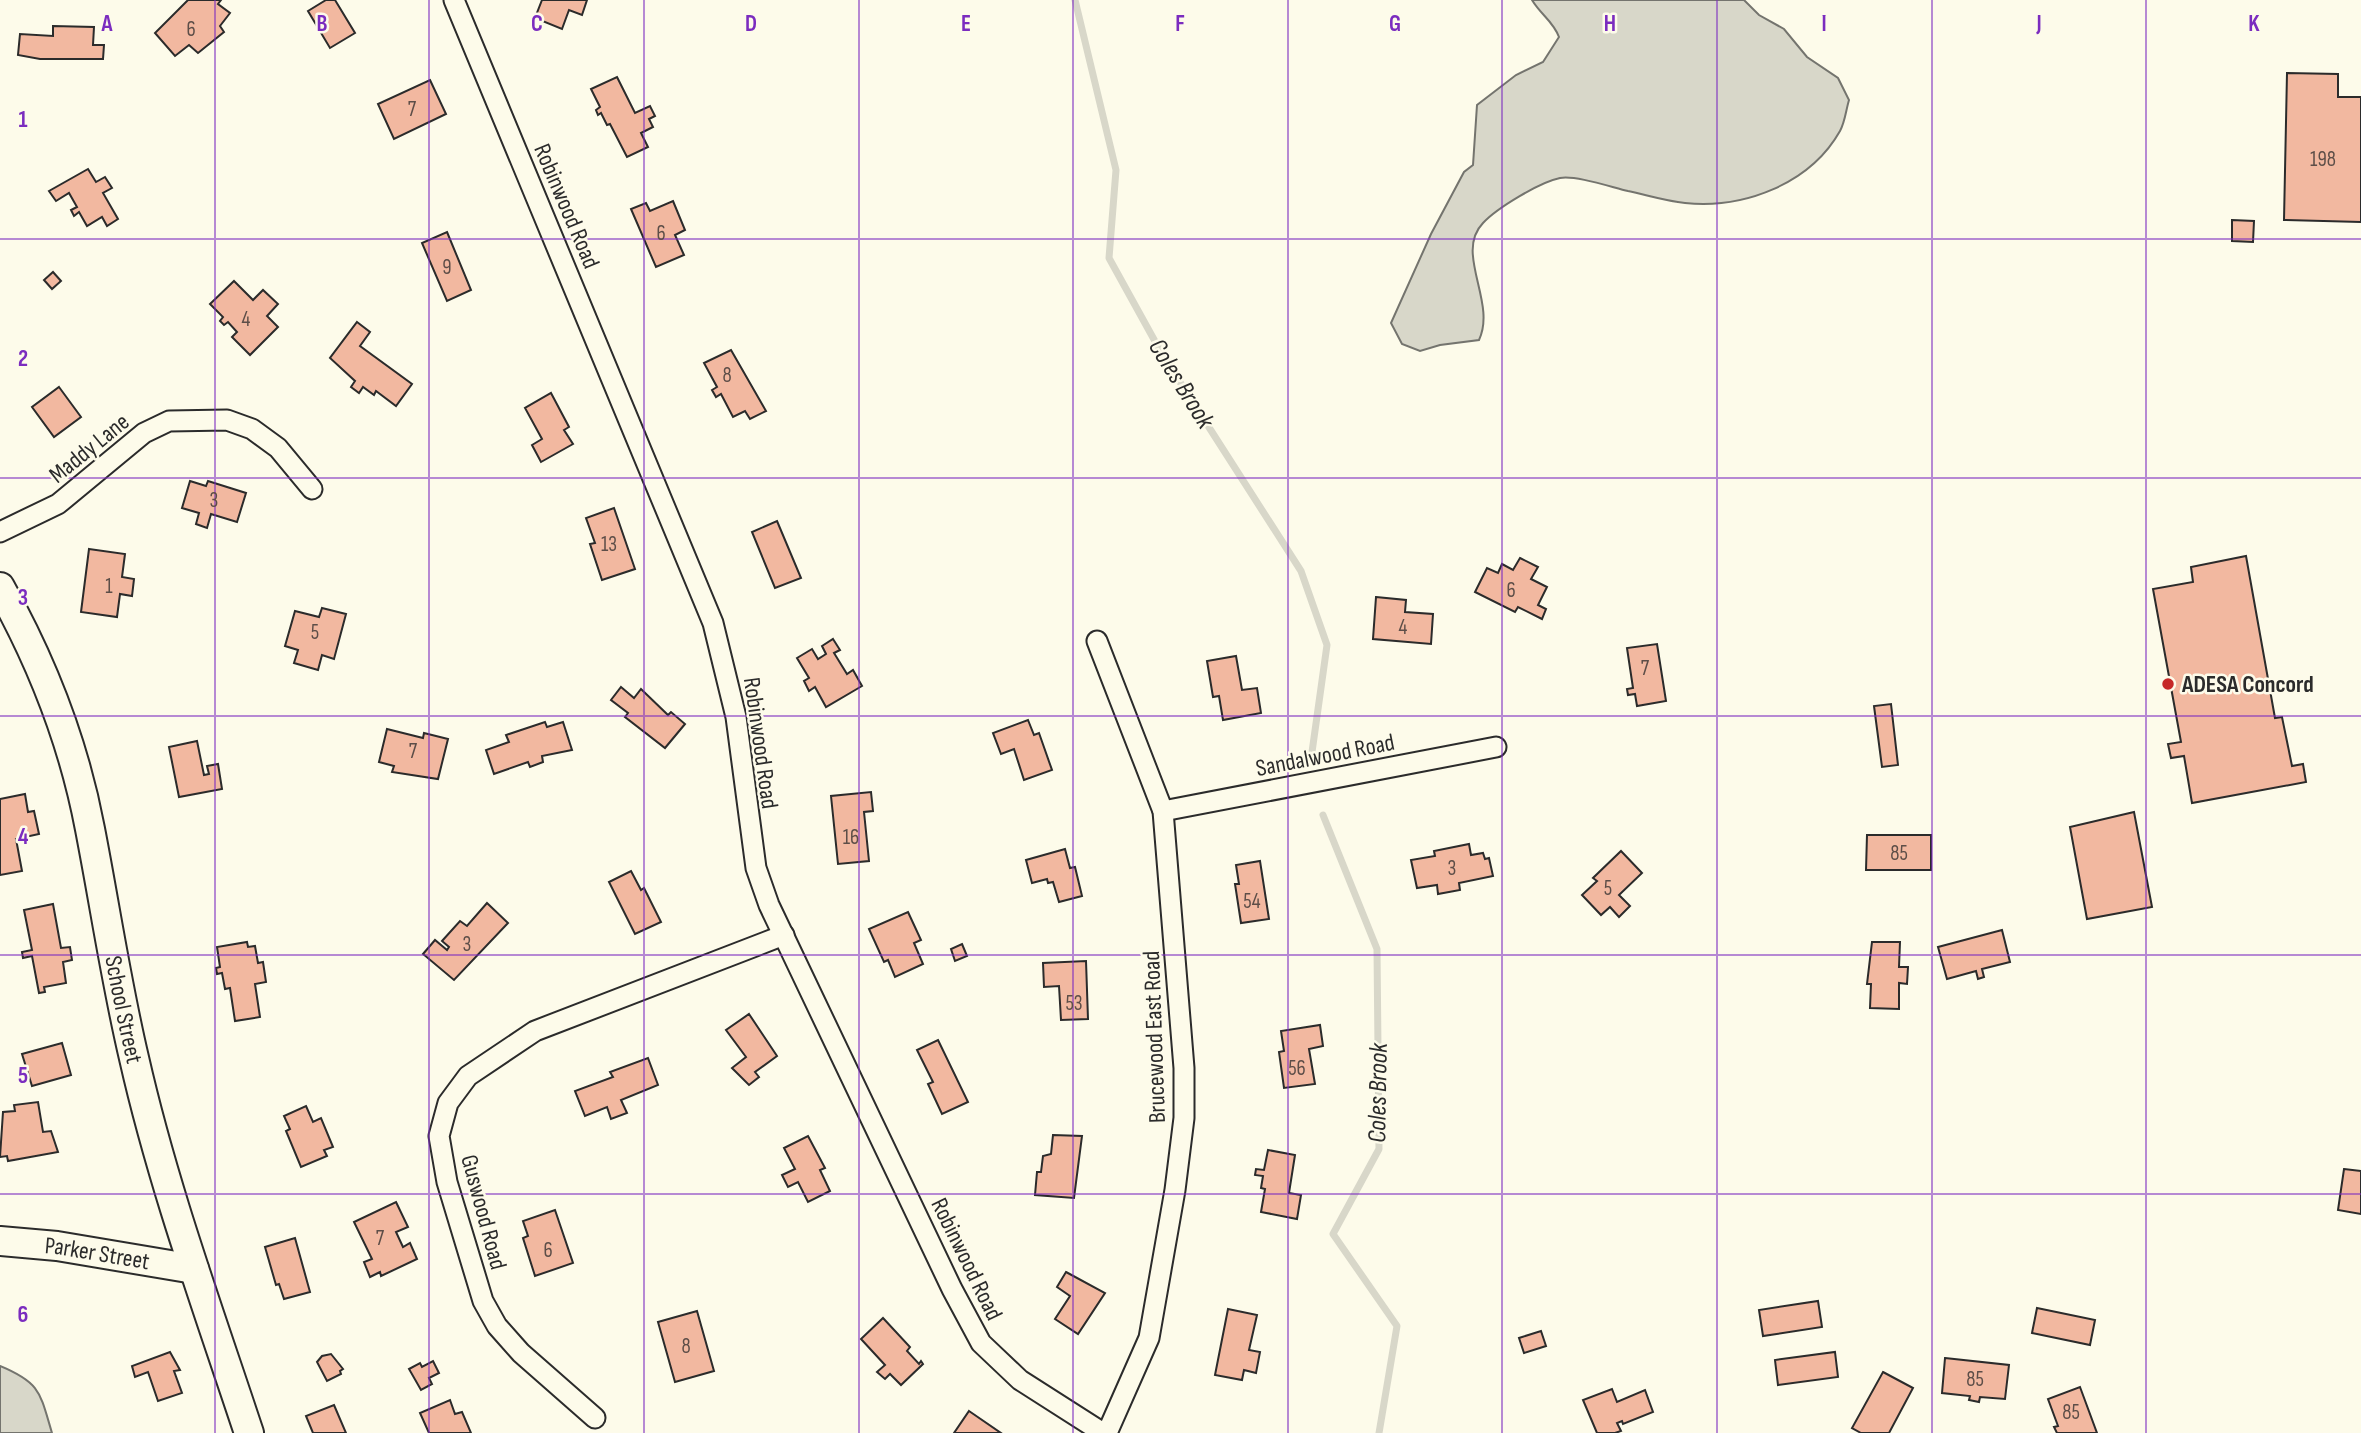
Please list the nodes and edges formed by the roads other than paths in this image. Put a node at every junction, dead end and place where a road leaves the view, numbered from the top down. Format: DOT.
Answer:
graph roads {
  1 [pos="454,0"];
  2 [pos="312,489"];
  3 [pos="0,532"];
  4 [pos="0,587"];
  5 [pos="1097,641"];
  6 [pos="1496,747"];
  7 [pos="1163,811"];
  8 [pos="784,935"];
  9 [pos="0,1241"];
  10 [pos="194,1269"];
  11 [pos="595,1418"];
  12 [pos="249,1433"];
  13 [pos="1105,1433"];
  1 -- 8 [label="street, Robinwood Road"];
  2 -- 3 [label="street, Maddy Lane"];
  4 -- 10 [label="street, School Street"];
  5 -- 7 [label="street, Brucewood East Road"];
  6 -- 7 [label="street, Sandalwood Road"];
  7 -- 13 [label="street, Brucewood East Road"];
  8 -- 11 [label="street, Guswood Road"];
  8 -- 13 [label="street, Robinwood Road"];
  9 -- 10 [label="street, Parker Street"];
  10 -- 12 [label="street, School Street"];
}
